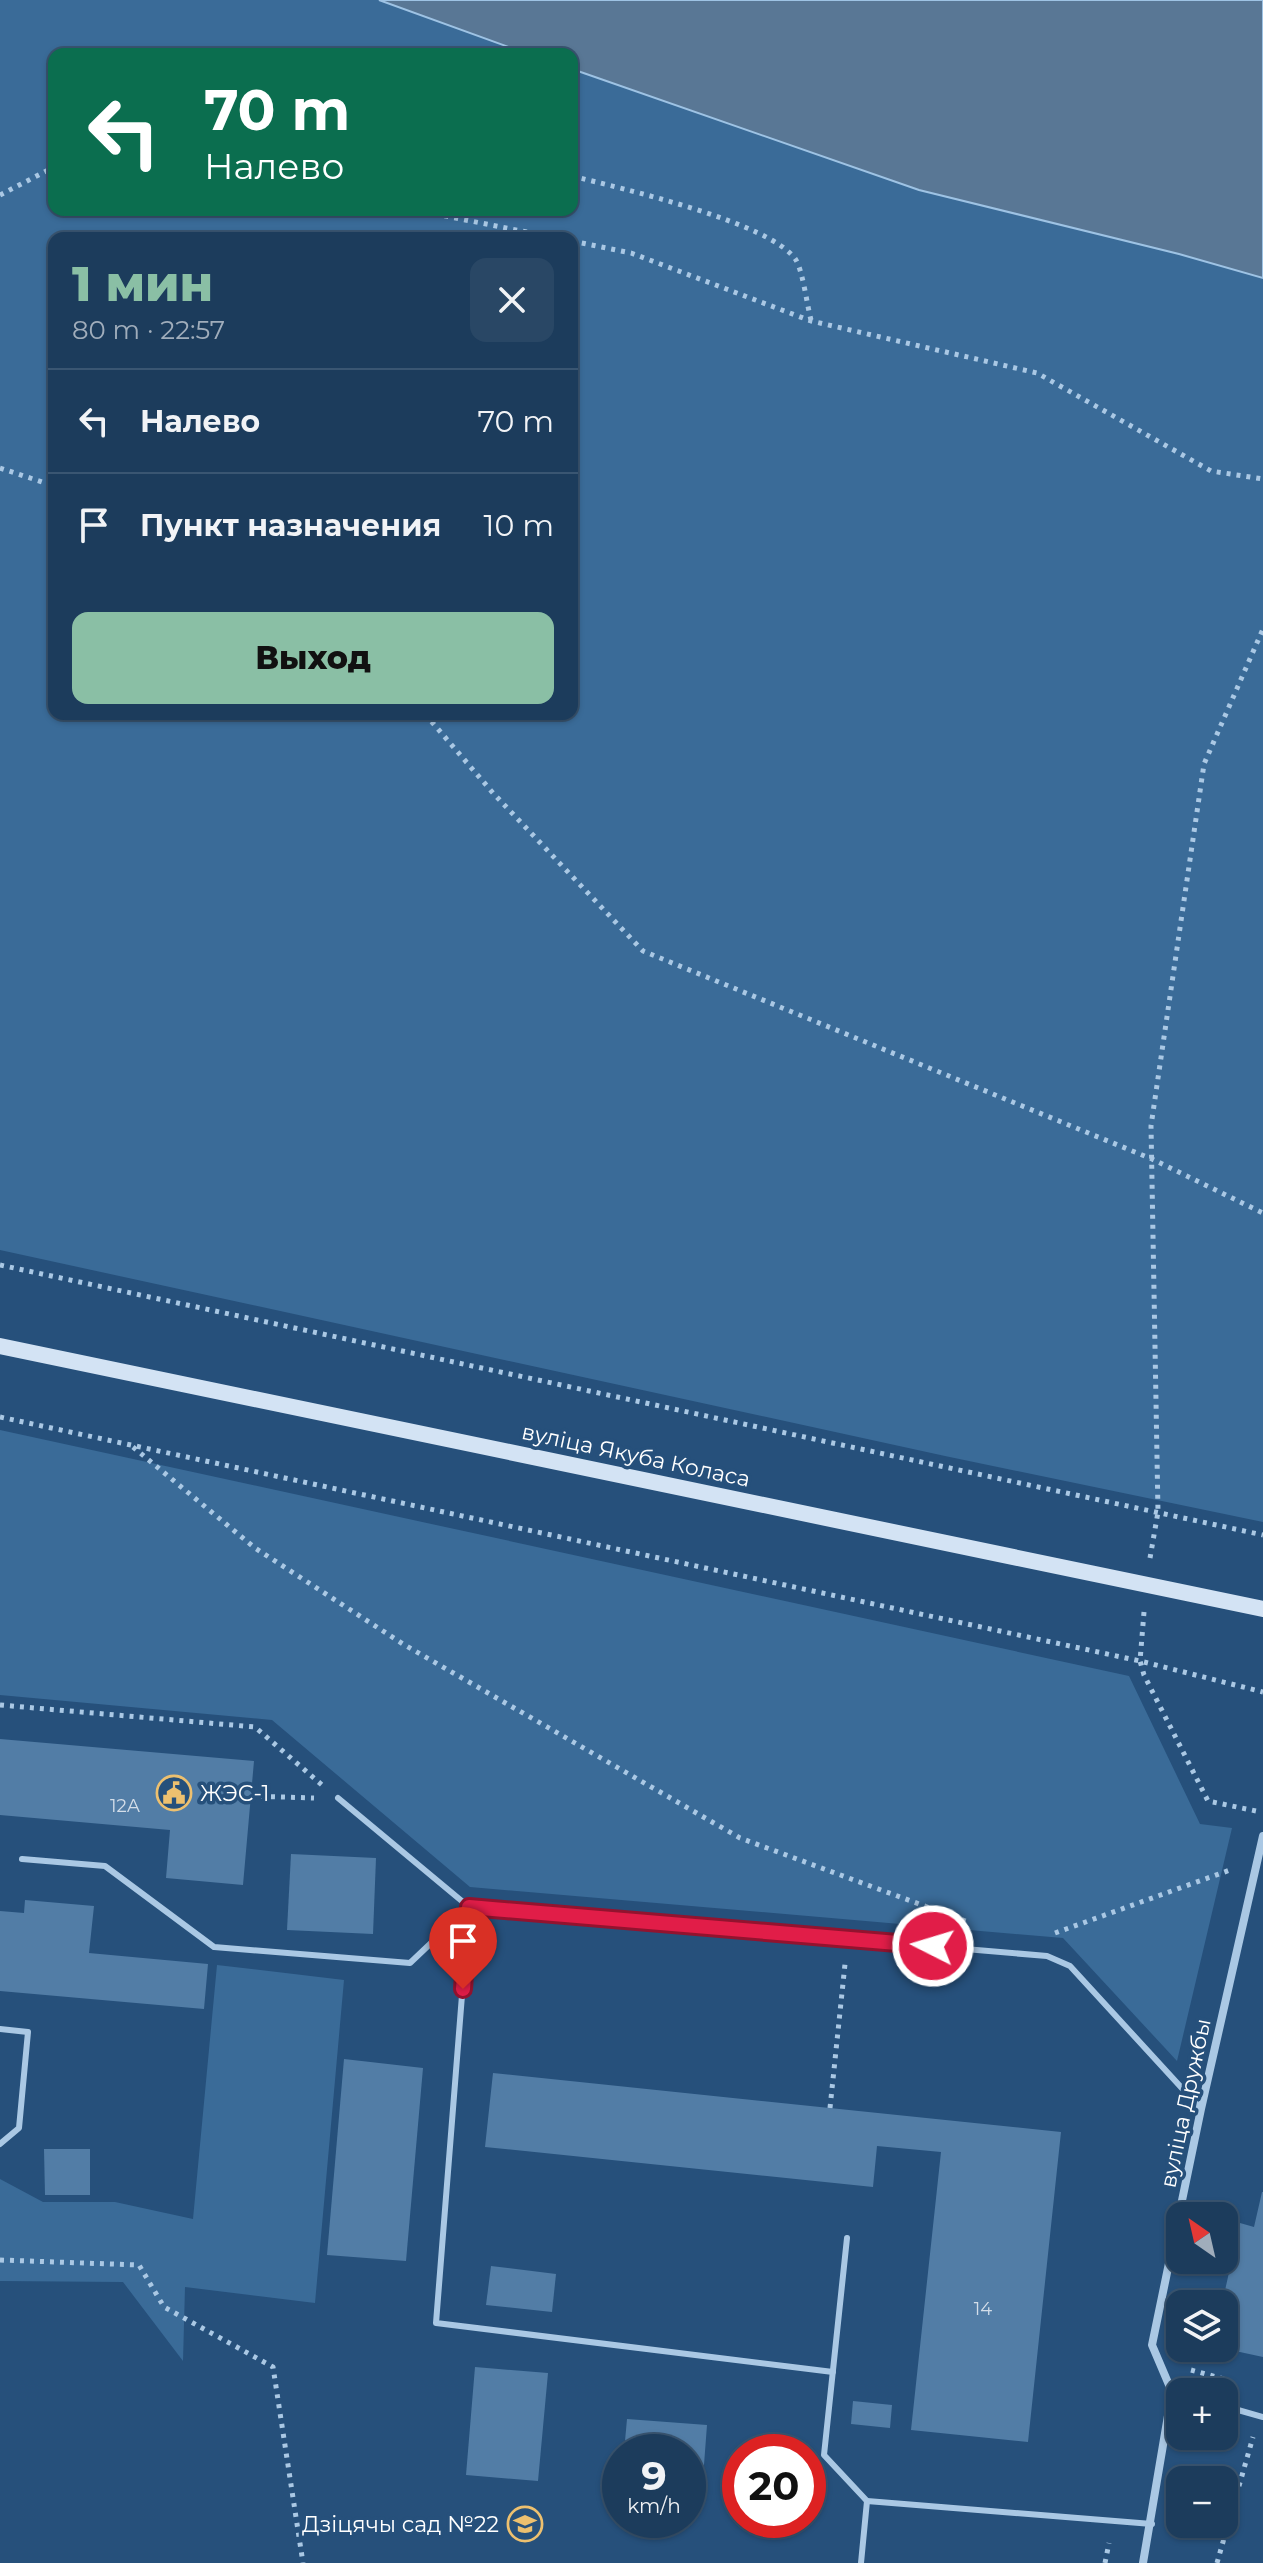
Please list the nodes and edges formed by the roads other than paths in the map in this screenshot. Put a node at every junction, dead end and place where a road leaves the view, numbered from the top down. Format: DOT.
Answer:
graph roads {
  1 [pos="0,1346"];
  2 [pos="1263,1609"];
  3 [pos="338,1798"];
  4 [pos="1263,1836"];
  5 [pos="22,1859"];
  6 [pos="469,1907"];
  7 [pos="0,2029"];
  8 [pos="1201,2109"];
  9 [pos="0,2144"];
  10 [pos="847,2238"];
  11 [pos="833,2372"];
  12 [pos="1168,2378"];
  13 [pos="1238,2410"];
  14 [pos="1261,2416"];
  15 [pos="1166,2448"];
  16 [pos="867,2501"];
  17 [pos="1152,2524"];
  18 [pos="861,2563"];
  19 [pos="1143,2563"];
  1 -- 2 [label="street, вуліца Якуба Коласа"];
  3 -- 6 [label="lane"];
  4 -- 8 [label="street, вуліца Дружбы"];
  5 -- 6 [label="lane"];
  6 -- 8 [label="lane"];
  6 -- 11 [label="lane"];
  7 -- 9 [label="lane"];
  8 -- 12 [label="street, вуліца Дружбы"];
  10 -- 11 [label="lane"];
  11 -- 16 [label="lane"];
  13 -- 14 [label="lane"];
  15 -- 17 [label="street, вуліца Дружбы"];
  16 -- 17 [label="lane"];
  16 -- 18 [label="lane"];
  17 -- 19 [label="street, вуліца Дружбы"];
}
